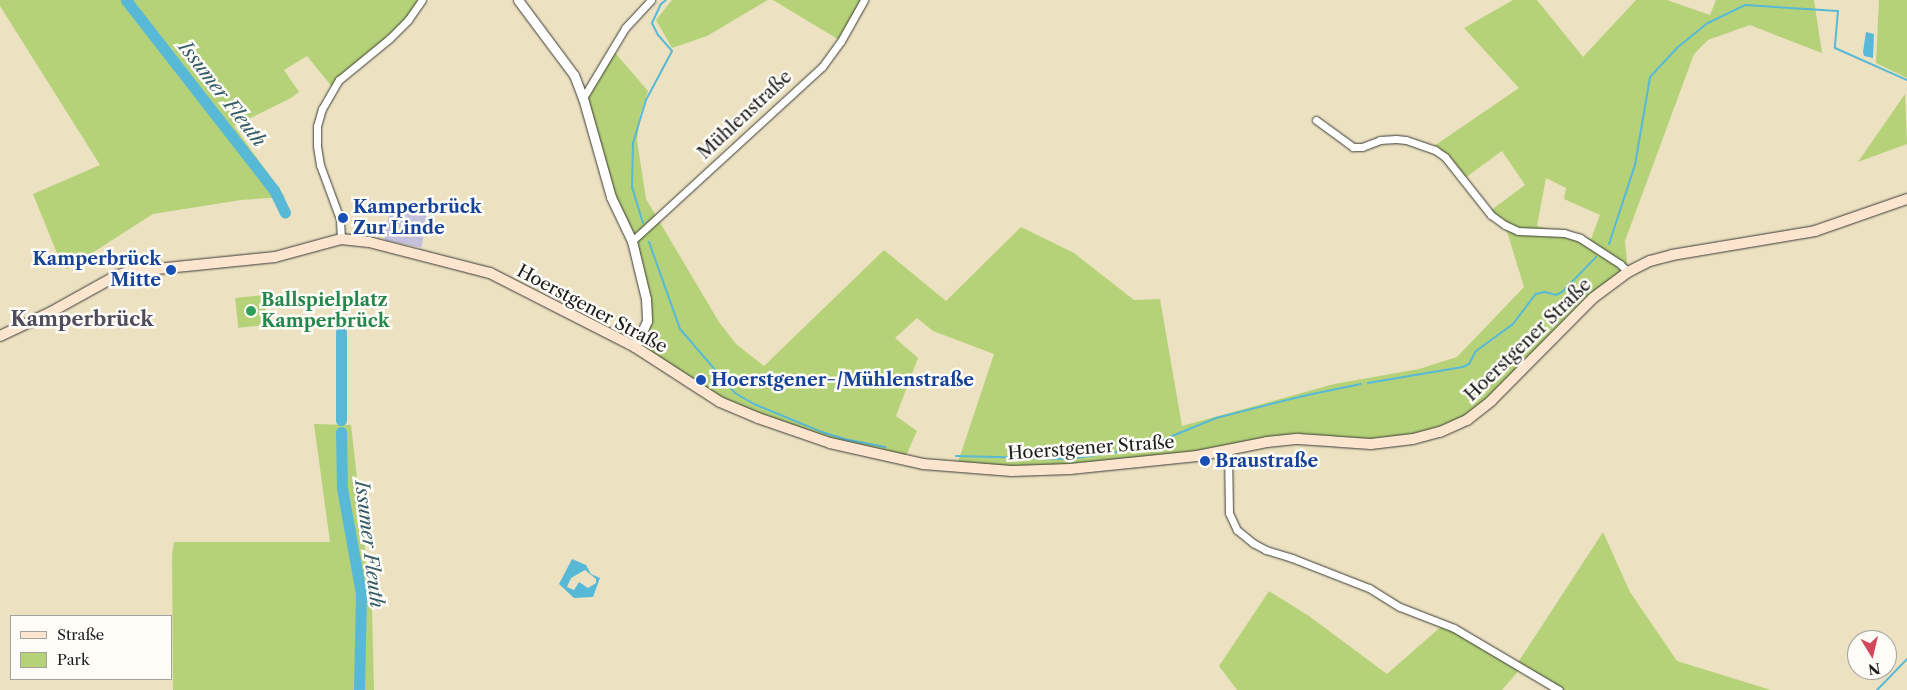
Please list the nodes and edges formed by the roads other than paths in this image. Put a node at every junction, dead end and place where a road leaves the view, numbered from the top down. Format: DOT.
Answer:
graph roads {
  1 [pos="422,0"];
  2 [pos="518,0"];
  3 [pos="651,0"];
  4 [pos="864,0"];
  5 [pos="583,98"];
  6 [pos="1316,120"];
  7 [pos="1907,199"];
  8 [pos="341,239"];
  9 [pos="632,241"];
  10 [pos="1628,272"];
  11 [pos="0,336"];
  12 [pos="635,347"];
  13 [pos="1228,450"];
  14 [pos="1559,690"];
  1 -- 8 [label="street"];
  2 -- 5 [label="street"];
  3 -- 5 [label="street"];
  4 -- 9 [label="street, Mühlenstraße"];
  5 -- 9 [label="street"];
  6 -- 10 [label="street"];
  7 -- 10 [label="main road, Hoerstgener Straße"];
  8 -- 11 [label="main road, Hoerstgener Straße"];
  8 -- 12 [label="main road, Hoerstgener Straße"];
  9 -- 12 [label="street"];
  10 -- 13 [label="main road, Hoerstgener Straße"];
  12 -- 13 [label="main road, Hoerstgener Straße"];
  13 -- 14 [label="street"];
}
